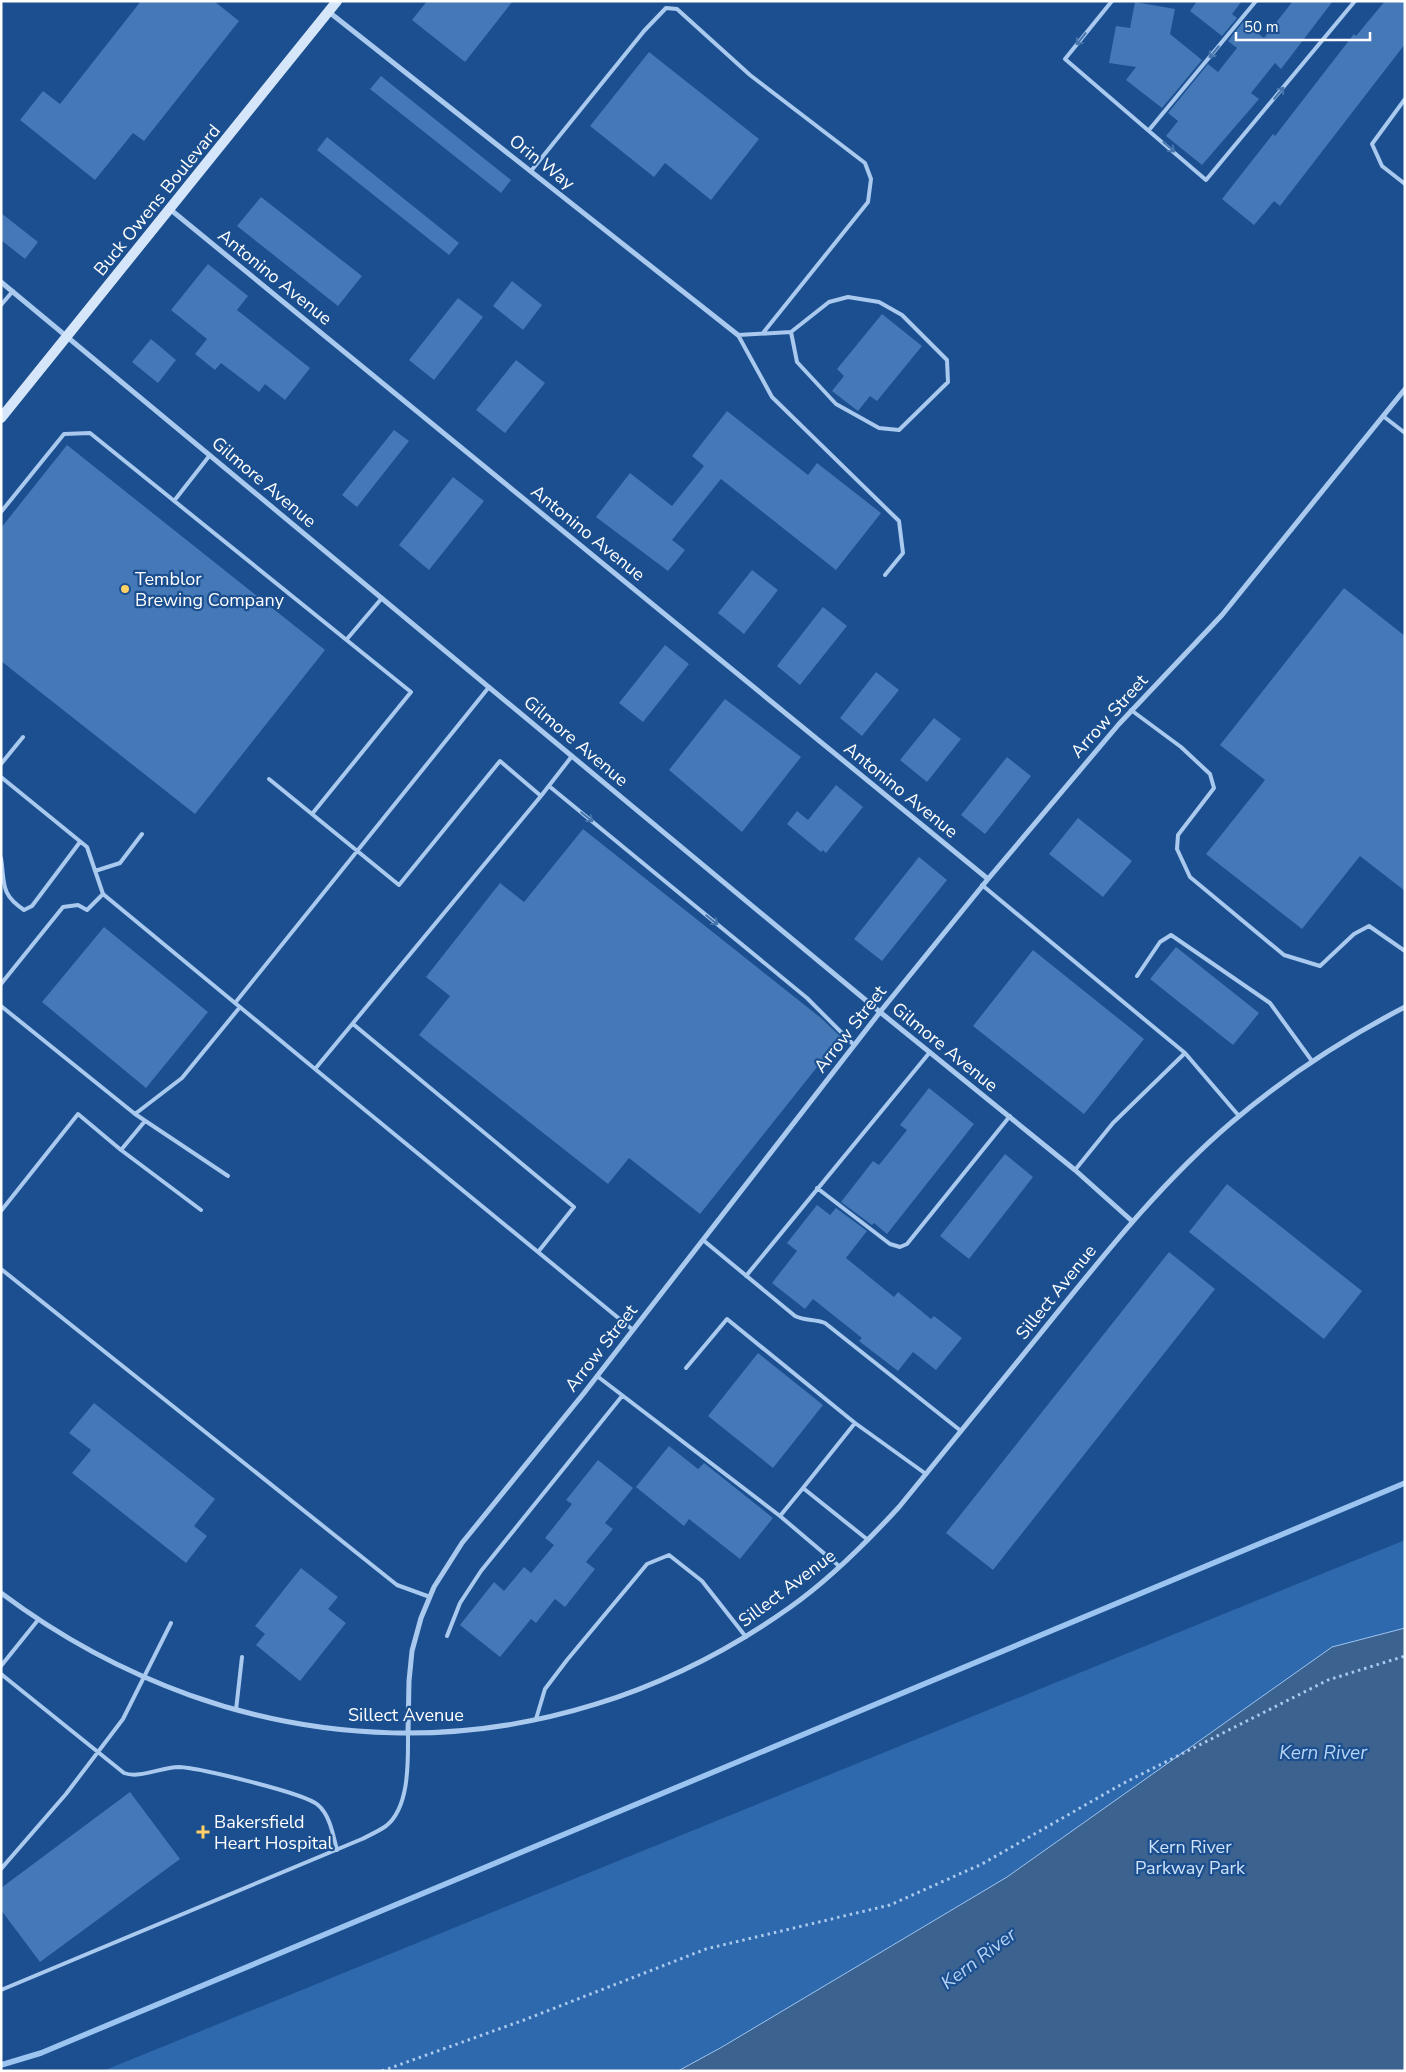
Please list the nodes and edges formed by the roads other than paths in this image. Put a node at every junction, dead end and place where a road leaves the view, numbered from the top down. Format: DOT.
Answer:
graph roads {
  1 [pos="338,1"];
  2 [pos="1112,1"];
  3 [pos="1256,1"];
  4 [pos="1355,1"];
  5 [pos="329,12"];
  6 [pos="1405,99"];
  7 [pos="1149,130"];
  8 [pos="532,171"];
  9 [pos="1405,184"];
  10 [pos="171,210"];
  11 [pos="1,282"];
  12 [pos="13,291"];
  13 [pos="1,305"];
  14 [pos="790,332"];
  15 [pos="763,333"];
  16 [pos="738,335"];
  17 [pos="68,337"];
  18 [pos="1405,389"];
  19 [pos="1383,416"];
  20 [pos="1,418"];
  21 [pos="1405,433"];
  22 [pos="210,455"];
  23 [pos="174,501"];
  24 [pos="1,512"];
  25 [pos="885,574"];
  26 [pos="382,598"];
  27 [pos="347,639"];
  28 [pos="489,687"];
  29 [pos="1131,710"];
  30 [pos="23,737"];
  31 [pos="572,756"];
  32 [pos="1,764"];
  33 [pos="1,778"];
  34 [pos="270,779"];
  35 [pos="549,786"];
  36 [pos="542,796"];
  37 [pos="312,814"];
  38 [pos="142,834"];
  39 [pos="80,842"];
  40 [pos="357,851"];
  41 [pos="1,858"];
  42 [pos="95,871"];
  43 [pos="988,878"];
  44 [pos="982,886"];
  45 [pos="103,894"];
  46 [pos="1405,951"];
  47 [pos="1137,976"];
  48 [pos="1,984"];
  49 [pos="235,1003"];
  50 [pos="1,1006"];
  51 [pos="240,1007"];
  52 [pos="1405,1007"];
  53 [pos="880,1012"];
  54 [pos="353,1024"];
  55 [pos="854,1045"];
  56 [pos="930,1051"];
  57 [pos="1185,1053"];
  58 [pos="1312,1061"];
  59 [pos="315,1069"];
  60 [pos="135,1114"];
  61 [pos="1010,1116"];
  62 [pos="1239,1116"];
  63 [pos="145,1121"];
  64 [pos="121,1150"];
  65 [pos="1075,1170"];
  66 [pos="228,1176"];
  67 [pos="817,1188"];
  68 [pos="201,1210"];
  69 [pos="1,1211"];
  70 [pos="1132,1222"];
  71 [pos="702,1240"];
  72 [pos="538,1252"];
  73 [pos="1,1269"];
  74 [pos="746,1276"];
  75 [pos="633,1330"];
  76 [pos="686,1368"];
  77 [pos="597,1376"];
  78 [pos="622,1396"];
  79 [pos="855,1423"];
  80 [pos="961,1431"];
  81 [pos="926,1474"];
  82 [pos="802,1488"];
  83 [pos="780,1516"];
  84 [pos="868,1540"];
  85 [pos="840,1566"];
  86 [pos="1,1593"];
  87 [pos="430,1598"];
  88 [pos="38,1620"];
  89 [pos="171,1624"];
  90 [pos="446,1636"];
  91 [pos="746,1637"];
  92 [pos="242,1657"];
  93 [pos="1,1666"];
  94 [pos="1,1674"];
  95 [pos="145,1679"];
  96 [pos="236,1710"];
  97 [pos="536,1719"];
  98 [pos="408,1733"];
  99 [pos="97,1752"];
  100 [pos="337,1850"];
  101 [pos="1,1869"];
  102 [pos="1,1990"];
  1 -- 5 [label="main road, Buck Owens Boulevard"];
  2 -- 7 [label="lane, one-way"];
  3 -- 7 [label="lane, one-way"];
  7 -- 4 [label="lane, one-way"];
  5 -- 8 [label="street, Orin Way"];
  5 -- 10 [label="main road, Buck Owens Boulevard"];
  6 -- 9 [label="lane"];
  8 -- 15 [label="lane"];
  8 -- 16 [label="street, Orin Way"];
  10 -- 17 [label="main road, Buck Owens Boulevard"];
  10 -- 43 [label="street, Antonino Avenue"];
  11 -- 12 [label="street, Gilmore Avenue"];
  12 -- 13 [label="lane"];
  12 -- 17 [label="street, Gilmore Avenue"];
  14 -- 14 [label="lane"];
  14 -- 15 [label="lane"];
  15 -- 16 [label="lane"];
  16 -- 25 [label="lane"];
  17 -- 20 [label="main road, Buck Owens Boulevard"];
  17 -- 22 [label="street, Gilmore Avenue"];
  18 -- 19 [label="street, Arrow Street"];
  19 -- 21 [label="lane"];
  19 -- 29 [label="street, Arrow Street"];
  22 -- 23 [label="lane"];
  22 -- 26 [label="street, Gilmore Avenue"];
  23 -- 24 [label="lane"];
  23 -- 27 [label="lane"];
  26 -- 27 [label="lane"];
  26 -- 28 [label="street, Gilmore Avenue"];
  27 -- 37 [label="lane"];
  28 -- 31 [label="street, Gilmore Avenue"];
  28 -- 40 [label="lane"];
  29 -- 43 [label="street, Arrow Street"];
  29 -- 46 [label="lane"];
  30 -- 32 [label="lane"];
  31 -- 35 [label="lane"];
  31 -- 53 [label="street, Gilmore Avenue"];
  33 -- 39 [label="lane"];
  34 -- 37 [label="lane"];
  35 -- 36 [label="lane"];
  35 -- 55 [label="lane, one-way"];
  36 -- 40 [label="lane"];
  36 -- 54 [label="lane"];
  37 -- 40 [label="lane"];
  38 -- 42 [label="lane"];
  39 -- 41 [label="lane"];
  39 -- 42 [label="lane"];
  40 -- 49 [label="lane"];
  42 -- 45 [label="lane"];
  43 -- 44 [label="street, Arrow Street"];
  44 -- 53 [label="street, Arrow Street"];
  44 -- 57 [label="lane"];
  45 -- 48 [label="lane"];
  45 -- 49 [label="lane"];
  47 -- 58 [label="lane"];
  49 -- 51 [label="lane"];
  50 -- 60 [label="lane"];
  51 -- 59 [label="lane"];
  51 -- 60 [label="lane"];
  52 -- 58 [label="street, Sillect Avenue"];
  53 -- 55 [label="street, Arrow Street"];
  53 -- 56 [label="street, Gilmore Avenue"];
  54 -- 59 [label="lane"];
  54 -- 72 [label="lane"];
  55 -- 71 [label="street, Arrow Street"];
  56 -- 61 [label="street, Gilmore Avenue"];
  56 -- 67 [label="lane"];
  57 -- 62 [label="lane"];
  57 -- 65 [label="lane"];
  58 -- 62 [label="street, Sillect Avenue"];
  59 -- 72 [label="lane"];
  60 -- 63 [label="lane"];
  61 -- 65 [label="street, Gilmore Avenue"];
  61 -- 67 [label="lane"];
  62 -- 70 [label="street, Sillect Avenue"];
  63 -- 64 [label="lane"];
  63 -- 66 [label="lane"];
  64 -- 68 [label="lane"];
  64 -- 69 [label="lane"];
  65 -- 70 [label="street, Gilmore Avenue"];
  67 -- 74 [label="lane"];
  70 -- 80 [label="street, Sillect Avenue"];
  71 -- 74 [label="lane"];
  71 -- 75 [label="street, Arrow Street"];
  72 -- 75 [label="lane"];
  73 -- 87 [label="lane"];
  74 -- 80 [label="lane"];
  75 -- 77 [label="street, Arrow Street"];
  76 -- 79 [label="lane"];
  77 -- 78 [label="lane"];
  77 -- 87 [label="street, Arrow Street"];
  78 -- 83 [label="lane"];
  78 -- 90 [label="lane"];
  79 -- 81 [label="lane"];
  79 -- 82 [label="lane"];
  80 -- 81 [label="street, Sillect Avenue"];
  81 -- 84 [label="street, Sillect Avenue"];
  82 -- 83 [label="lane"];
  82 -- 84 [label="lane"];
  83 -- 85 [label="lane"];
  84 -- 85 [label="street, Sillect Avenue"];
  85 -- 91 [label="street, Sillect Avenue"];
  86 -- 88 [label="street, Sillect Avenue"];
  87 -- 98 [label="street, Arrow Street"];
  88 -- 93 [label="lane"];
  88 -- 95 [label="street, Sillect Avenue"];
  89 -- 95 [label="lane"];
  91 -- 97 [label="street, Sillect Avenue"];
  91 -- 97 [label="lane"];
  92 -- 96 [label="lane"];
  94 -- 99 [label="lane"];
  95 -- 96 [label="street, Sillect Avenue"];
  95 -- 99 [label="lane"];
  96 -- 98 [label="street, Sillect Avenue"];
  97 -- 98 [label="street, Sillect Avenue"];
  98 -- 100 [label="lane"];
  99 -- 100 [label="lane"];
  99 -- 101 [label="lane"];
  100 -- 102 [label="lane"];
}
